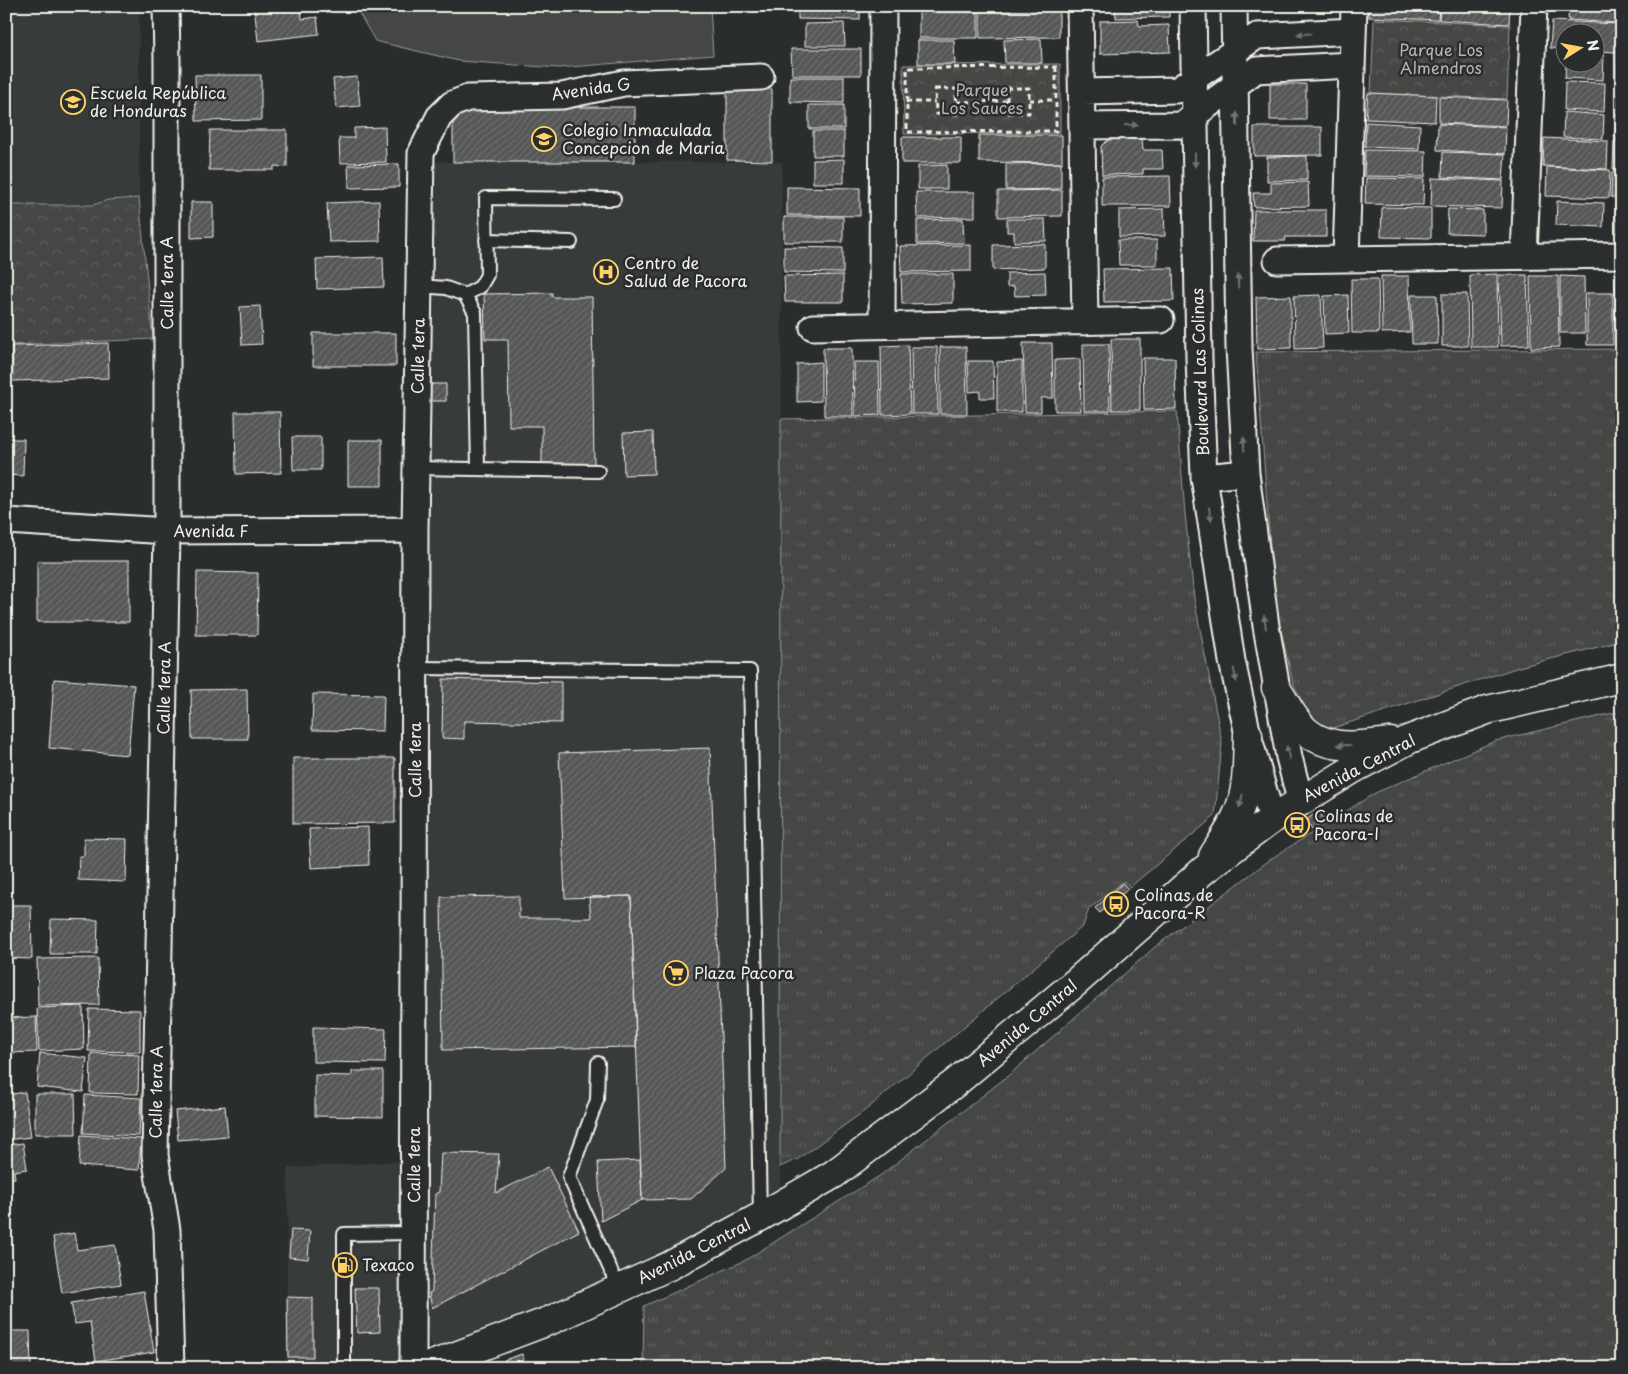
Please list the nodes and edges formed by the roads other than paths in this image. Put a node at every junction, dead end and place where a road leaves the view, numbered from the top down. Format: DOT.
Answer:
graph roads {
  1 [pos="166,6"];
  2 [pos="883,6"];
  3 [pos="1080,6"];
  4 [pos="1193,6"];
  5 [pos="1234,6"];
  6 [pos="1354,6"];
  7 [pos="1534,6"];
  8 [pos="1353,31"];
  9 [pos="1235,51"];
  10 [pos="1352,65"];
  11 [pos="761,77"];
  12 [pos="1194,77"];
  13 [pos="1236,85"];
  14 [pos="1082,96"];
  15 [pos="1195,113"];
  16 [pos="1082,126"];
  17 [pos="421,153"];
  18 [pos="614,199"];
  19 [pos="486,240"];
  20 [pos="571,242"];
  21 [pos="1622,254"];
  22 [pos="1524,256"];
  23 [pos="1346,259"];
  24 [pos="1277,260"];
  25 [pos="419,286"];
  26 [pos="465,295"];
  27 [pos="1161,320"];
  28 [pos="1085,322"];
  29 [pos="882,325"];
  30 [pos="813,327"];
  31 [pos="416,468"];
  32 [pos="478,469"];
  33 [pos="598,470"];
  34 [pos="1246,473"];
  35 [pos="1204,477"];
  36 [pos="6,521"];
  37 [pos="415,530"];
  38 [pos="167,531"];
  39 [pos="415,668"];
  40 [pos="1622,678"];
  41 [pos="1276,688"];
  42 [pos="1248,735"];
  43 [pos="1410,739"];
  44 [pos="1300,800"];
  45 [pos="1272,819"];
  46 [pos="1204,870"];
  47 [pos="598,1063"];
  48 [pos="760,1217"];
  49 [pos="414,1233"];
  50 [pos="618,1289"];
  51 [pos="171,1368"];
  52 [pos="344,1368"];
  53 [pos="413,1368"];
  54 [pos="424,1368"];
  1 -- 38 [label="street, Calle 1era A"];
  2 -- 29 [label="street"];
  3 -- 14 [label="street"];
  4 -- 12 [label="street, Boulevard Las Colinas"];
  5 -- 9 [label="street"];
  6 -- 8 [label="street"];
  7 -- 22 [label="street"];
  8 -- 9 [label="street, one-way"];
  8 -- 10 [label="street"];
  9 -- 12 [label="street"];
  9 -- 13 [label="street"];
  10 -- 13 [label="street"];
  10 -- 23 [label="street"];
  11 -- 17 [label="street, Avenida G"];
  12 -- 14 [label="street"];
  12 -- 15 [label="street, Boulevard Las Colinas"];
  13 -- 15 [label="street"];
  34 -- 13 [label="street, one-way"];
  14 -- 16 [label="street"];
  16 -- 15 [label="street, one-way"];
  15 -- 35 [label="street, Boulevard Las Colinas, one-way"];
  16 -- 28 [label="street"];
  17 -- 25 [label="street, Calle 1era"];
  18 -- 19 [label="lane"];
  19 -- 20 [label="lane"];
  19 -- 26 [label="lane"];
  21 -- 22 [label="street"];
  22 -- 23 [label="street"];
  23 -- 24 [label="street"];
  25 -- 26 [label="lane"];
  25 -- 31 [label="street, Calle 1era"];
  26 -- 32 [label="lane"];
  27 -- 28 [label="street"];
  28 -- 29 [label="street"];
  29 -- 30 [label="street"];
  31 -- 32 [label="lane"];
  31 -- 37 [label="street, Calle 1era"];
  32 -- 33 [label="lane"];
  34 -- 35 [label="street"];
  41 -- 34 [label="street, one-way"];
  35 -- 42 [label="street, Boulevard Las Colinas, one-way"];
  36 -- 38 [label="street, Avenida F"];
  37 -- 38 [label="street, Avenida F"];
  37 -- 39 [label="street, Calle 1era"];
  38 -- 51 [label="street, Calle 1era A"];
  39 -- 48 [label="lane"];
  39 -- 49 [label="street, Calle 1era"];
  40 -- 43 [label="street, Avenida Central"];
  43 -- 41 [label="street, one-way"];
  44 -- 41 [label="street, one-way"];
  42 -- 45 [label="street, Boulevard Las Colinas"];
  42 -- 46 [label="street, one-way"];
  43 -- 44 [label="street, Avenida Central"];
  44 -- 45 [label="street, Avenida Central"];
  45 -- 46 [label="street, Avenida Central"];
  46 -- 48 [label="street, Avenida Central"];
  47 -- 50 [label="lane"];
  48 -- 50 [label="street, Avenida Central"];
  49 -- 52 [label="lane"];
  49 -- 53 [label="street, Calle 1era"];
  50 -- 54 [label="street, Avenida Central"];
}
